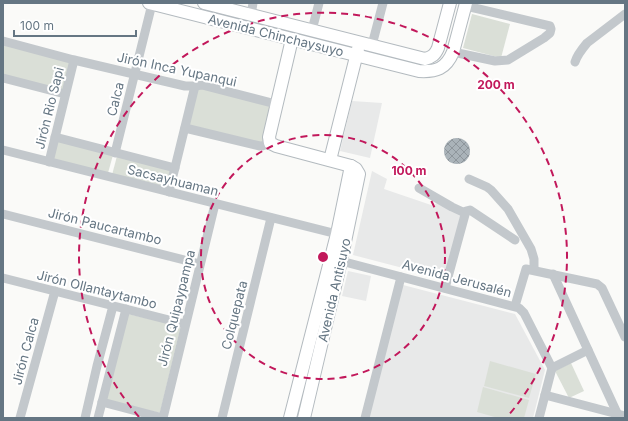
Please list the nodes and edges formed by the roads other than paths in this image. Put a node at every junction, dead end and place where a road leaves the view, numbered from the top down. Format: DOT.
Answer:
graph roads {
  1 [pos="150,3"];
  2 [pos="204,3"];
  3 [pos="319,3"];
  4 [pos="383,3"];
  5 [pos="450,3"];
  6 [pos="466,4"];
  7 [pos="188,8"];
  8 [pos="252,9"];
  9 [pos="625,14"];
  10 [pos="312,30"];
  11 [pos="292,39"];
  12 [pos="3,41"];
  13 [pos="360,42"];
  14 [pos="372,45"];
  15 [pos="453,52"];
  16 [pos="357,55"];
  17 [pos="74,60"];
  18 [pos="575,62"];
  19 [pos="135,74"];
  20 [pos="3,78"];
  21 [pos="195,86"];
  22 [pos="65,94"];
  23 [pos="276,104"];
  24 [pos="185,128"];
  25 [pos="55,137"];
  26 [pos="270,143"];
  27 [pos="3,150"];
  28 [pos="115,153"];
  29 [pos="330,160"];
  30 [pos="49,162"];
  31 [pos="351,166"];
  32 [pos="175,168"];
  33 [pos="469,179"];
  34 [pos="419,188"];
  35 [pos="169,192"];
  36 [pos="215,204"];
  37 [pos="468,212"];
  38 [pos="3,214"];
  39 [pos="271,218"];
  40 [pos="337,234"];
  41 [pos="515,240"];
  42 [pos="341,261"];
  43 [pos="200,264"];
  44 [pos="530,270"];
  45 [pos="553,274"];
  46 [pos="401,277"];
  47 [pos="3,278"];
  48 [pos="445,288"];
  49 [pos="54,291"];
  50 [pos="113,306"];
  51 [pos="515,306"];
  52 [pos="126,309"];
  53 [pos="185,324"];
  54 [pos="625,338"];
  55 [pos="588,350"];
  56 [pos="552,368"];
  57 [pos="545,395"];
  58 [pos="102,402"];
  59 [pos="621,415"];
  60 [pos="20,418"];
  61 [pos="85,418"];
  62 [pos="98,418"];
  63 [pos="163,418"];
  64 [pos="222,418"];
  65 [pos="290,418"];
  66 [pos="304,418"];
  67 [pos="365,418"];
  68 [pos="539,418"];
  1 -- 7 [label="street, Avenida Chinchaysuyo"];
  1 -- 19 [label="street, Calca"];
  2 -- 8 [label="street, Avenida Chinchaysuyo"];
  3 -- 10 [label="street"];
  4 -- 14 [label="street"];
  5 -- 14 [label="street"];
  6 -- 15 [label="street"];
  6 -- 15 [label="street"];
  7 -- 11 [label="street, Avenida Chinchaysuyo"];
  8 -- 10 [label="street, Avenida Chinchaysuyo"];
  9 -- 18 [label="street"];
  10 -- 13 [label="street, Avenida Chinchaysuyo"];
  11 -- 16 [label="street, Avenida Chinchaysuyo"];
  11 -- 23 [label="street"];
  12 -- 17 [label="street, Jirón Inca Yupanqui"];
  13 -- 14 [label="street"];
  13 -- 16 [label="street"];
  15 -- 16 [label="street"];
  16 -- 29 [label="street"];
  17 -- 19 [label="street, Jirón Inca Yupanqui"];
  17 -- 22 [label="street, Jirón Rio Sapi"];
  19 -- 21 [label="street, Jirón Inca Yupanqui"];
  19 -- 28 [label="street, Calca"];
  20 -- 22 [label="street"];
  21 -- 23 [label="street, Jirón Inca Yupanqui"];
  21 -- 24 [label="street"];
  22 -- 25 [label="street, Jirón Rio Sapi"];
  23 -- 26 [label="street"];
  24 -- 26 [label="street"];
  24 -- 32 [label="street"];
  25 -- 28 [label="street"];
  25 -- 30 [label="street, Jirón Rio Sapi"];
  26 -- 29 [label="street"];
  27 -- 30 [label="street, Sacsayhuaman"];
  28 -- 32 [label="street"];
  29 -- 31 [label="street"];
  30 -- 35 [label="street, Sacsayhuaman"];
  31 -- 40 [label="street, Avenida Antisuyo"];
  31 -- 42 [label="street, Avenida Antisuyo"];
  32 -- 35 [label="street"];
  33 -- 44 [label="street"];
  34 -- 37 [label="street"];
  35 -- 36 [label="street, Sacsayhuaman"];
  36 -- 39 [label="street, Sacsayhuaman"];
  36 -- 43 [label="street, Jirón Quipaypampa"];
  37 -- 41 [label="street"];
  37 -- 48 [label="street"];
  38 -- 43 [label="street, Jirón Paucartambo"];
  39 -- 40 [label="street, Sacsayhuaman"];
  39 -- 64 [label="street, Colquepata"];
  40 -- 65 [label="street, Avenida Antisuyo"];
  42 -- 46 [label="street, Avenida Jerusalén"];
  42 -- 66 [label="street, Avenida Antisuyo"];
  43 -- 53 [label="street, Jirón Quipaypampa"];
  44 -- 45 [label="street"];
  44 -- 51 [label="street"];
  45 -- 54 [label="street"];
  45 -- 55 [label="street"];
  46 -- 48 [label="street, Avenida Jerusalén"];
  46 -- 67 [label="street"];
  47 -- 49 [label="street, Jirón Ollantaytambo"];
  48 -- 51 [label="street, Avenida Jerusalén"];
  49 -- 50 [label="street, Jirón Ollantaytambo"];
  49 -- 60 [label="street, Jirón Calca"];
  50 -- 52 [label="street, Jirón Ollantaytambo"];
  50 -- 61 [label="street"];
  51 -- 56 [label="street, Avenida Jerusalén"];
  52 -- 53 [label="street, Jirón Ollantaytambo"];
  52 -- 58 [label="street"];
  53 -- 63 [label="street, Jirón Quipaypampa"];
  55 -- 56 [label="street"];
  55 -- 59 [label="street"];
  56 -- 57 [label="street"];
  57 -- 59 [label="street"];
  57 -- 68 [label="street"];
  58 -- 62 [label="street"];
  58 -- 63 [label="street"];
}
